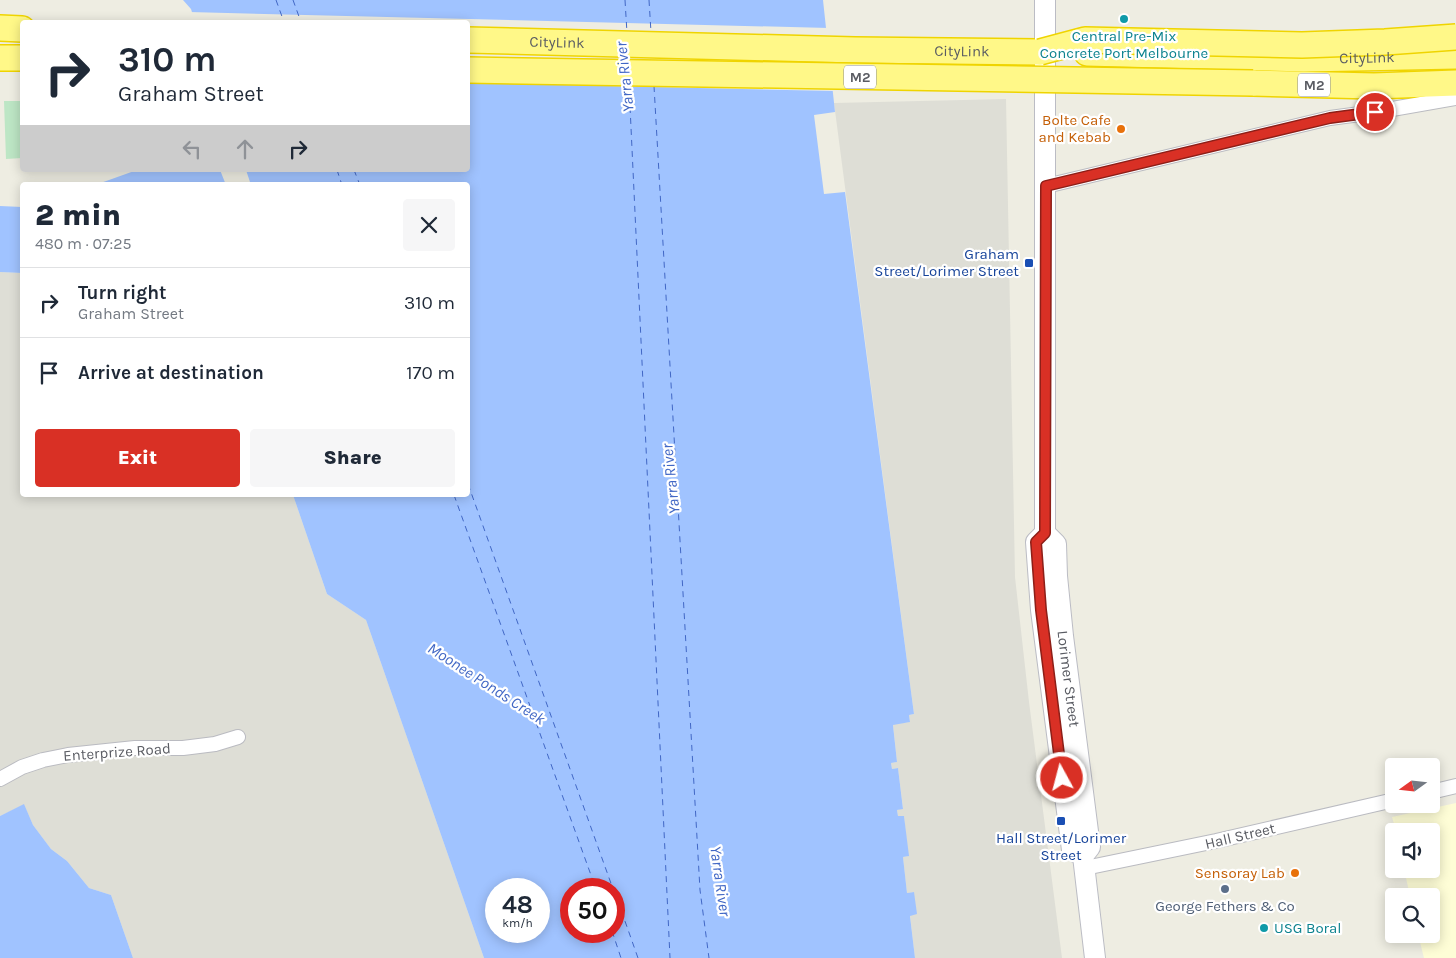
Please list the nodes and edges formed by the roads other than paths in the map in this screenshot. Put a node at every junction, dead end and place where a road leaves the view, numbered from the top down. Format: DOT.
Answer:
graph roads {
  1 [pos="1046,0"];
  2 [pos="0,28"];
  3 [pos="20,29"];
  4 [pos="1456,37"];
  5 [pos="470,40"];
  6 [pos="1040,52"];
  7 [pos="1456,56"];
  8 [pos="0,58"];
  9 [pos="20,58"];
  10 [pos="470,70"];
  11 [pos="1456,83"];
  12 [pos="1456,98"];
  13 [pos="1046,186"];
  14 [pos="238,737"];
  15 [pos="0,779"];
  16 [pos="1456,786"];
  17 [pos="1440,790"];
  18 [pos="1385,802"];
  19 [pos="1084,862"];
  20 [pos="1096,958"];
  1 -- 13 [label="main road, Lorimer Street"];
  2 -- 3 [label="highway"];
  4 -- 6 [label="highway, M2, bridge"];
  5 -- 6 [label="highway, CityLink / M2"];
  6 -- 7 [label="highway, CityLink / M2, bridge"];
  8 -- 9 [label="highway"];
  10 -- 11 [label="highway, CityLink / M2, bridge"];
  12 -- 13 [label="street"];
  13 -- 19 [label="main road, Lorimer Street"];
  14 -- 15 [label="street, Enterprize Road"];
  16 -- 17 [label="street"];
  18 -- 19 [label="street, Hall Street"];
  19 -- 20 [label="main road, Lorimer Street"];
}
